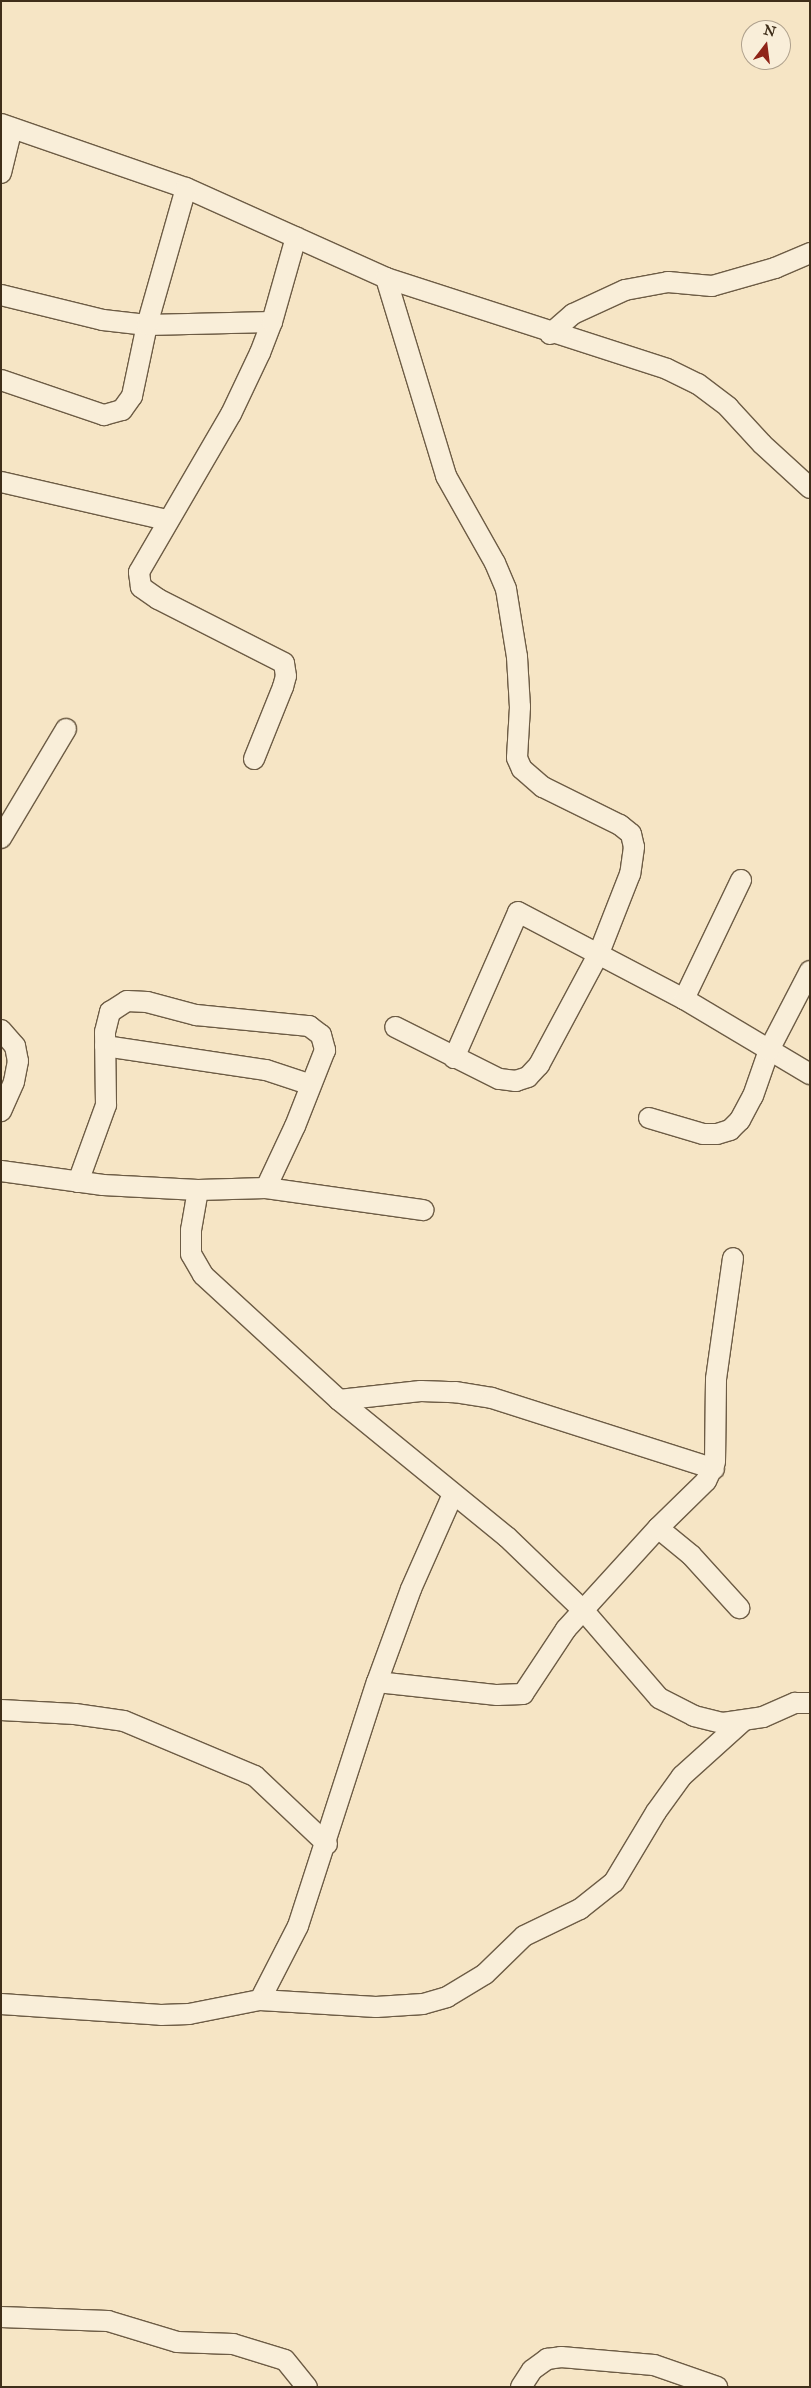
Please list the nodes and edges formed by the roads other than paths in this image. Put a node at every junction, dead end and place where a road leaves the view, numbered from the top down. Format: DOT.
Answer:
graph roads {
  1 [pos="7,126"];
  2 [pos="1,173"];
  3 [pos="186,188"];
  4 [pos="296,237"];
  5 [pos="810,253"];
  6 [pos="386,278"];
  7 [pos="1,295"];
  8 [pos="272,322"];
  9 [pos="147,324"];
  10 [pos="550,334"];
  11 [pos="1,380"];
  12 [pos="1,482"];
  13 [pos="810,488"];
  14 [pos="167,520"];
  15 [pos="66,729"];
  16 [pos="254,759"];
  17 [pos="1,838"];
  18 [pos="741,880"];
  19 [pos="599,953"];
  20 [pos="810,971"];
  21 [pos="684,999"];
  22 [pos="394,1027"];
  23 [pos="1,1030"];
  24 [pos="105,1046"];
  25 [pos="769,1050"];
  26 [pos="454,1058"];
  27 [pos="810,1074"];
  28 [pos="311,1085"];
  29 [pos="1,1111"];
  30 [pos="649,1118"];
  31 [pos="1,1171"];
  32 [pos="78,1182"];
  33 [pos="266,1188"];
  34 [pos="198,1190"];
  35 [pos="423,1210"];
  36 [pos="733,1258"];
  37 [pos="340,1400"];
  38 [pos="714,1469"];
  39 [pos="453,1494"];
  40 [pos="658,1528"];
  41 [pos="739,1608"];
  42 [pos="584,1611"];
  43 [pos="377,1682"];
  44 [pos="810,1703"];
  45 [pos="1,1710"];
  46 [pos="742,1722"];
  47 [pos="327,1844"];
  48 [pos="260,2000"];
  49 [pos="1,2004"];
  50 [pos="1,2317"];
  51 [pos="307,2387"];
  52 [pos="521,2387"];
  53 [pos="717,2387"];
  1 -- 2 [label="street"];
  1 -- 3 [label="street"];
  3 -- 4 [label="street"];
  3 -- 9 [label="street"];
  4 -- 6 [label="street"];
  4 -- 8 [label="street"];
  5 -- 10 [label="street"];
  6 -- 10 [label="street"];
  6 -- 19 [label="street"];
  7 -- 9 [label="street"];
  8 -- 9 [label="street"];
  8 -- 14 [label="street"];
  9 -- 11 [label="street"];
  10 -- 13 [label="street"];
  12 -- 14 [label="street"];
  14 -- 16 [label="street"];
  15 -- 17 [label="street"];
  18 -- 21 [label="street"];
  19 -- 21 [label="street"];
  19 -- 26 [label="street"];
  19 -- 26 [label="street"];
  20 -- 25 [label="street"];
  21 -- 25 [label="street"];
  22 -- 26 [label="street"];
  23 -- 29 [label="street"];
  24 -- 28 [label="street"];
  24 -- 28 [label="street"];
  24 -- 32 [label="street"];
  25 -- 27 [label="street"];
  25 -- 30 [label="street"];
  28 -- 33 [label="street"];
  31 -- 32 [label="street"];
  32 -- 34 [label="street"];
  33 -- 34 [label="street"];
  33 -- 35 [label="street"];
  34 -- 37 [label="street"];
  36 -- 38 [label="street"];
  37 -- 38 [label="street"];
  37 -- 39 [label="street"];
  38 -- 40 [label="street"];
  39 -- 42 [label="street"];
  39 -- 43 [label="street"];
  40 -- 41 [label="street"];
  40 -- 42 [label="street"];
  42 -- 43 [label="street"];
  42 -- 46 [label="street"];
  43 -- 47 [label="street"];
  44 -- 46 [label="street"];
  45 -- 47 [label="street"];
  46 -- 48 [label="street"];
  47 -- 48 [label="street"];
  48 -- 49 [label="street"];
  50 -- 51 [label="street"];
  52 -- 53 [label="street"];
}
